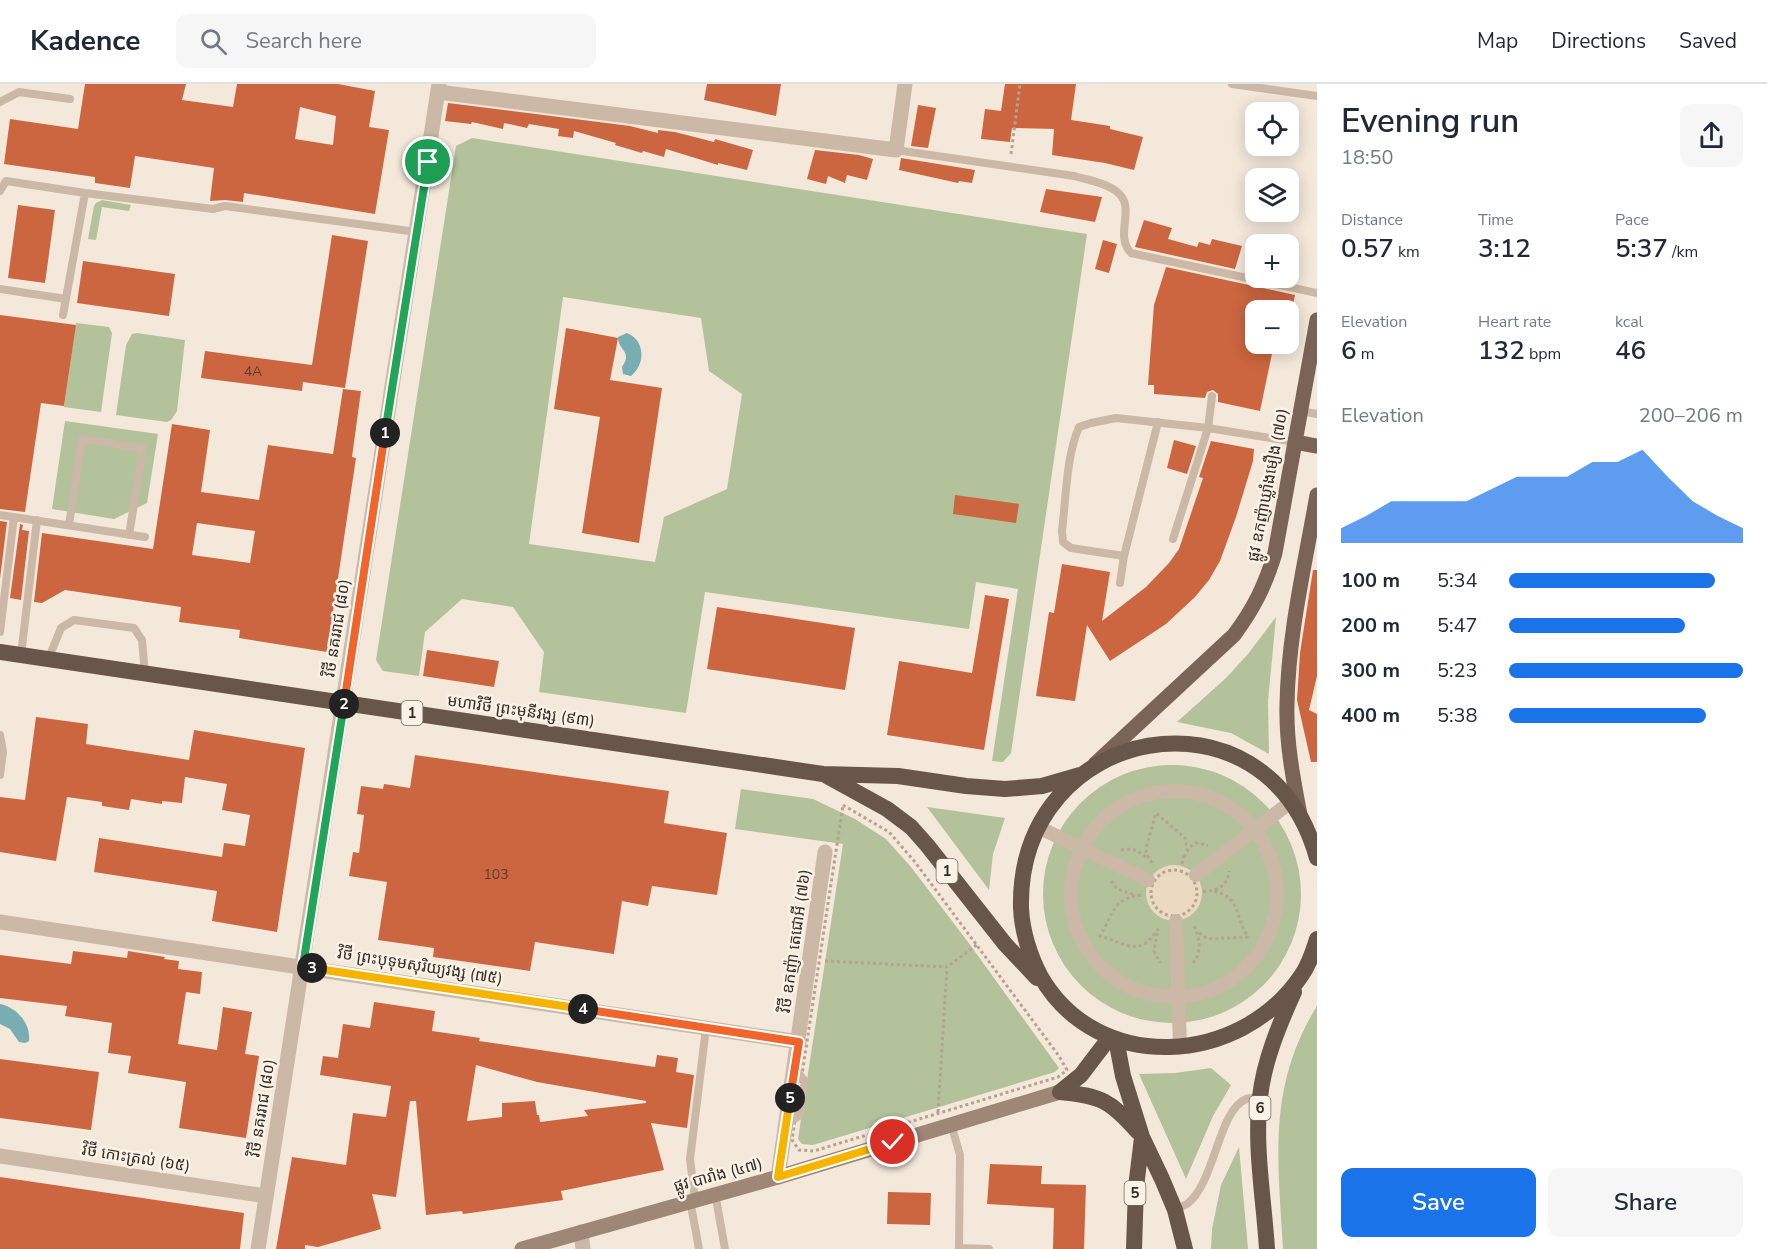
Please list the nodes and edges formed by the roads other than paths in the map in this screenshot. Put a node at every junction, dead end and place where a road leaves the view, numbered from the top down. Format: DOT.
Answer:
graph roads {
  1 [pos="904,84"];
  2 [pos="1232,84"];
  3 [pos="439,88"];
  4 [pos="1317,96"];
  5 [pos="70,99"];
  6 [pos="0,102"];
  7 [pos="896,150"];
  8 [pos="0,191"];
  9 [pos="85,193"];
  10 [pos="417,232"];
  11 [pos="0,290"];
  12 [pos="1317,293"];
  13 [pos="66,299"];
  14 [pos="63,315"];
  15 [pos="1317,320"];
  16 [pos="1212,396"];
  17 [pos="1301,411"];
  18 [pos="1317,414"];
  19 [pos="1158,422"];
  20 [pos="1208,428"];
  21 [pos="1295,442"];
  22 [pos="1317,446"];
  23 [pos="1317,495"];
  24 [pos="0,515"];
  25 [pos="14,517"];
  26 [pos="37,520"];
  27 [pos="69,525"];
  28 [pos="129,535"];
  29 [pos="145,537"];
  30 [pos="1173,539"];
  31 [pos="1124,556"];
  32 [pos="1120,583"];
  33 [pos="0,632"];
  34 [pos="0,652"];
  35 [pos="21,655"];
  36 [pos="48,660"];
  37 [pos="145,673"];
  38 [pos="344,703"];
  39 [pos="0,735"];
  40 [pos="1086,771"];
  41 [pos="823,774"];
  42 [pos="0,775"];
  43 [pos="1296,808"];
  44 [pos="1038,827"];
  45 [pos="1256,829"];
  46 [pos="1081,848"];
  47 [pos="825,852"];
  48 [pos="1317,858"];
  49 [pos="1196,875"];
  50 [pos="1148,880"];
  51 [pos="0,921"];
  52 [pos="1176,921"];
  53 [pos="1317,939"];
  54 [pos="303,966"];
  55 [pos="1302,975"];
  56 [pos="1050,992"];
  57 [pos="1178,998"];
  58 [pos="706,1028"];
  59 [pos="1113,1038"];
  60 [pos="799,1042"];
  61 [pos="1180,1047"];
  62 [pos="1060,1092"];
  63 [pos="1260,1098"];
  64 [pos="951,1124"];
  65 [pos="1142,1137"];
  66 [pos="0,1156"];
  67 [pos="778,1177"];
  68 [pos="715,1193"];
  69 [pos="266,1196"];
  70 [pos="693,1200"];
  71 [pos="1174,1210"];
  72 [pos="582,1232"];
  73 [pos="258,1249"];
  74 [pos="522,1249"];
  75 [pos="583,1249"];
  76 [pos="699,1249"];
  77 [pos="725,1249"];
  78 [pos="959,1249"];
  79 [pos="989,1249"];
  80 [pos="1134,1249"];
  81 [pos="1185,1249"];
  82 [pos="1267,1249"];
  1 -- 7 [label="street"];
  2 -- 4 [label="lane"];
  3 -- 7 [label="street"];
  3 -- 10 [label="street, វិថី នគររាជ (៨០)"];
  5 -- 6 [label="lane"];
  7 -- 12 [label="lane"];
  8 -- 9 [label="lane"];
  9 -- 10 [label="lane"];
  9 -- 13 [label="lane"];
  10 -- 38 [label="street, វិថី នគររាជ (៨០)"];
  11 -- 13 [label="lane"];
  13 -- 14 [label="lane"];
  15 -- 17 [label="main road, ផ្លូវ ឧកញ៉ាឃ្លាំងមឿង (៧០)"];
  16 -- 20 [label="lane"];
  17 -- 18 [label="lane"];
  17 -- 21 [label="main road, ផ្លូវ ឧកញ៉ាឃ្លាំងមឿង (៧០)"];
  19 -- 20 [label="lane"];
  19 -- 31 [label="lane"];
  19 -- 31 [label="lane"];
  20 -- 21 [label="lane"];
  20 -- 30 [label="lane"];
  21 -- 22 [label="main road"];
  21 -- 40 [label="main road, ផ្លូវ ឧកញ៉ាឃ្លាំងមឿង (៧០)"];
  23 -- 43 [label="main road"];
  24 -- 25 [label="lane"];
  25 -- 26 [label="lane"];
  25 -- 33 [label="lane"];
  26 -- 27 [label="lane"];
  26 -- 35 [label="lane"];
  27 -- 28 [label="lane"];
  27 -- 28 [label="lane"];
  28 -- 29 [label="lane"];
  31 -- 32 [label="lane"];
  34 -- 35 [label="highway, មហាវិថី ព្រះមុនីវង្ស (៩៣) / 1"];
  35 -- 36 [label="highway, មហាវិថី ព្រះមុនីវង្ស (៩៣) / 1"];
  36 -- 37 [label="highway, មហាវិថី ព្រះមុនីវង្ស (៩៣) / 1"];
  36 -- 37 [label="lane"];
  37 -- 38 [label="highway, មហាវិថី ព្រះមុនីវង្ស (៩៣) / 1"];
  38 -- 41 [label="highway, មហាវិថី ព្រះមុនីវង្ស (៩៣) / 1"];
  38 -- 54 [label="street, វិថី នគររាជ (៨០)"];
  39 -- 42 [label="lane"];
  40 -- 41 [label="highway, មហាវិថី ព្រះមុនីវង្ស (៩៣) / 1"];
  40 -- 43 [label="highway, 1"];
  40 -- 44 [label="highway, 1"];
  41 -- 56 [label="highway, មហាវិថី ព្រះមុនីវង្ស (៩៣) / 1"];
  43 -- 45 [label="street"];
  43 -- 48 [label="highway, 1"];
  44 -- 46 [label="street"];
  44 -- 56 [label="highway, 1"];
  45 -- 46 [label="street"];
  45 -- 49 [label="street"];
  45 -- 57 [label="street"];
  46 -- 50 [label="street"];
  46 -- 57 [label="street"];
  47 -- 60 [label="street, វិថី ឧកញ៉ា តេជោអី (៧៦)"];
  51 -- 54 [label="street, វិថី ព្រះបុទុមសុរិយ្យវង្ស (៧៥)"];
  52 -- 57 [label="street"];
  53 -- 55 [label="highway, 1"];
  54 -- 58 [label="street, វិថី ព្រះបុទុមសុរិយ្យវង្ស (៧៥)"];
  54 -- 69 [label="street, វិថី នគររាជ (៨០)"];
  55 -- 61 [label="highway, 1"];
  55 -- 63 [label="highway, 6"];
  56 -- 59 [label="highway, 1"];
  57 -- 61 [label="street"];
  58 -- 60 [label="street, វិថី ព្រះបុទុមសុរិយ្យវង្ស (៧៥)"];
  58 -- 70 [label="lane"];
  59 -- 61 [label="highway, 1"];
  59 -- 62 [label="highway"];
  59 -- 65 [label="highway, 5"];
  60 -- 67 [label="street, វិថី ឧកញ៉ា តេជោអី (៧៦)"];
  62 -- 64 [label="main road, ផ្លូវ បារាំង (៤៧)"];
  62 -- 65 [label="highway"];
  63 -- 71 [label="lane"];
  63 -- 82 [label="highway, 6"];
  64 -- 67 [label="main road, ផ្លូវ បារាំង (៤៧)"];
  64 -- 78 [label="lane"];
  65 -- 71 [label="highway"];
  65 -- 80 [label="highway, 5"];
  66 -- 69 [label="street, វិថី កោះត្រល់ (៦៥)"];
  67 -- 68 [label="main road, ផ្លូវ បារាំង (៤៧)"];
  68 -- 70 [label="main road, ផ្លូវ បារាំង (៤៧)"];
  68 -- 77 [label="lane"];
  69 -- 73 [label="street, វិថី នគររាជ (៨០)"];
  70 -- 72 [label="main road, ផ្លូវ បារាំង (៤៧)"];
  70 -- 76 [label="lane"];
  71 -- 81 [label="highway"];
  72 -- 74 [label="main road, ផ្លូវ បារាំង (៤៧)"];
  72 -- 75 [label="street"];
  78 -- 79 [label="lane"];
}
